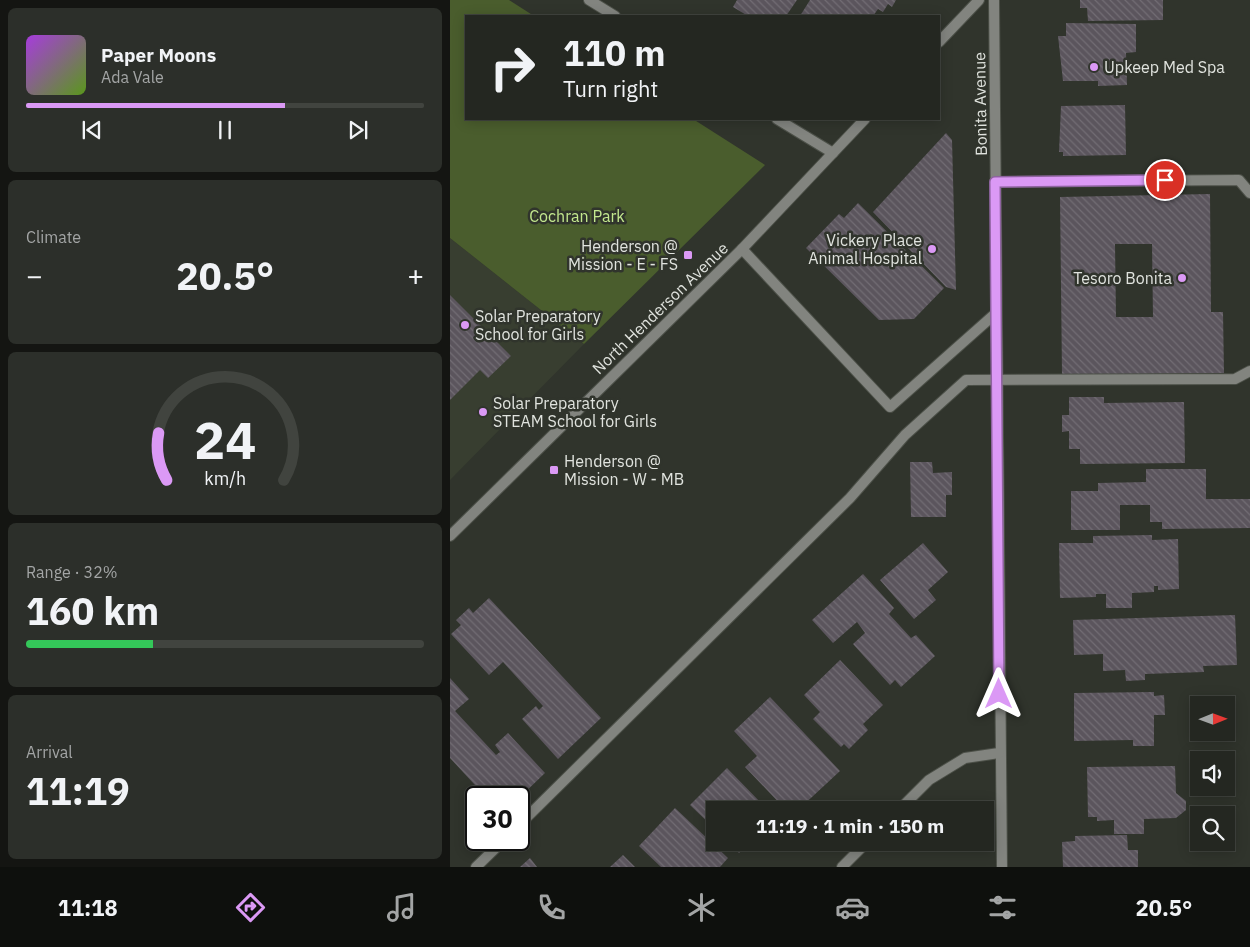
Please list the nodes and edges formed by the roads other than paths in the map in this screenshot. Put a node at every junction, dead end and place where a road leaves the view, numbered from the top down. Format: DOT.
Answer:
graph roads {
  1 [pos="589,0"];
  2 [pos="979,0"];
  3 [pos="994,0"];
  4 [pos="613,15"];
  5 [pos="940,41"];
  6 [pos="779,120"];
  7 [pos="864,120"];
  8 [pos="833,153"];
  9 [pos="995,182"];
  10 [pos="1250,194"];
  11 [pos="742,249"];
  12 [pos="996,313"];
  13 [pos="1250,371"];
  14 [pos="997,380"];
  15 [pos="450,536"];
  16 [pos="999,753"];
  17 [pos="908,801"];
  18 [pos="530,814"];
  19 [pos="493,851"];
  20 [pos="857,851"];
  21 [pos="476,867"];
  22 [pos="842,867"];
  23 [pos="1002,867"];
  1 -- 4 [label="street"];
  2 -- 5 [label="street"];
  3 -- 9 [label="street, Bonita Avenue"];
  6 -- 8 [label="street"];
  7 -- 8 [label="street, North Henderson Avenue"];
  8 -- 11 [label="street, North Henderson Avenue"];
  9 -- 10 [label="street"];
  9 -- 12 [label="street, Bonita Avenue"];
  11 -- 12 [label="street"];
  11 -- 15 [label="street, North Henderson Avenue"];
  12 -- 14 [label="street, Bonita Avenue"];
  13 -- 14 [label="street"];
  14 -- 16 [label="street, Bonita Avenue"];
  14 -- 18 [label="street"];
  16 -- 17 [label="street"];
  16 -- 23 [label="street, Bonita Avenue"];
  19 -- 21 [label="street"];
  20 -- 22 [label="street"];
}
